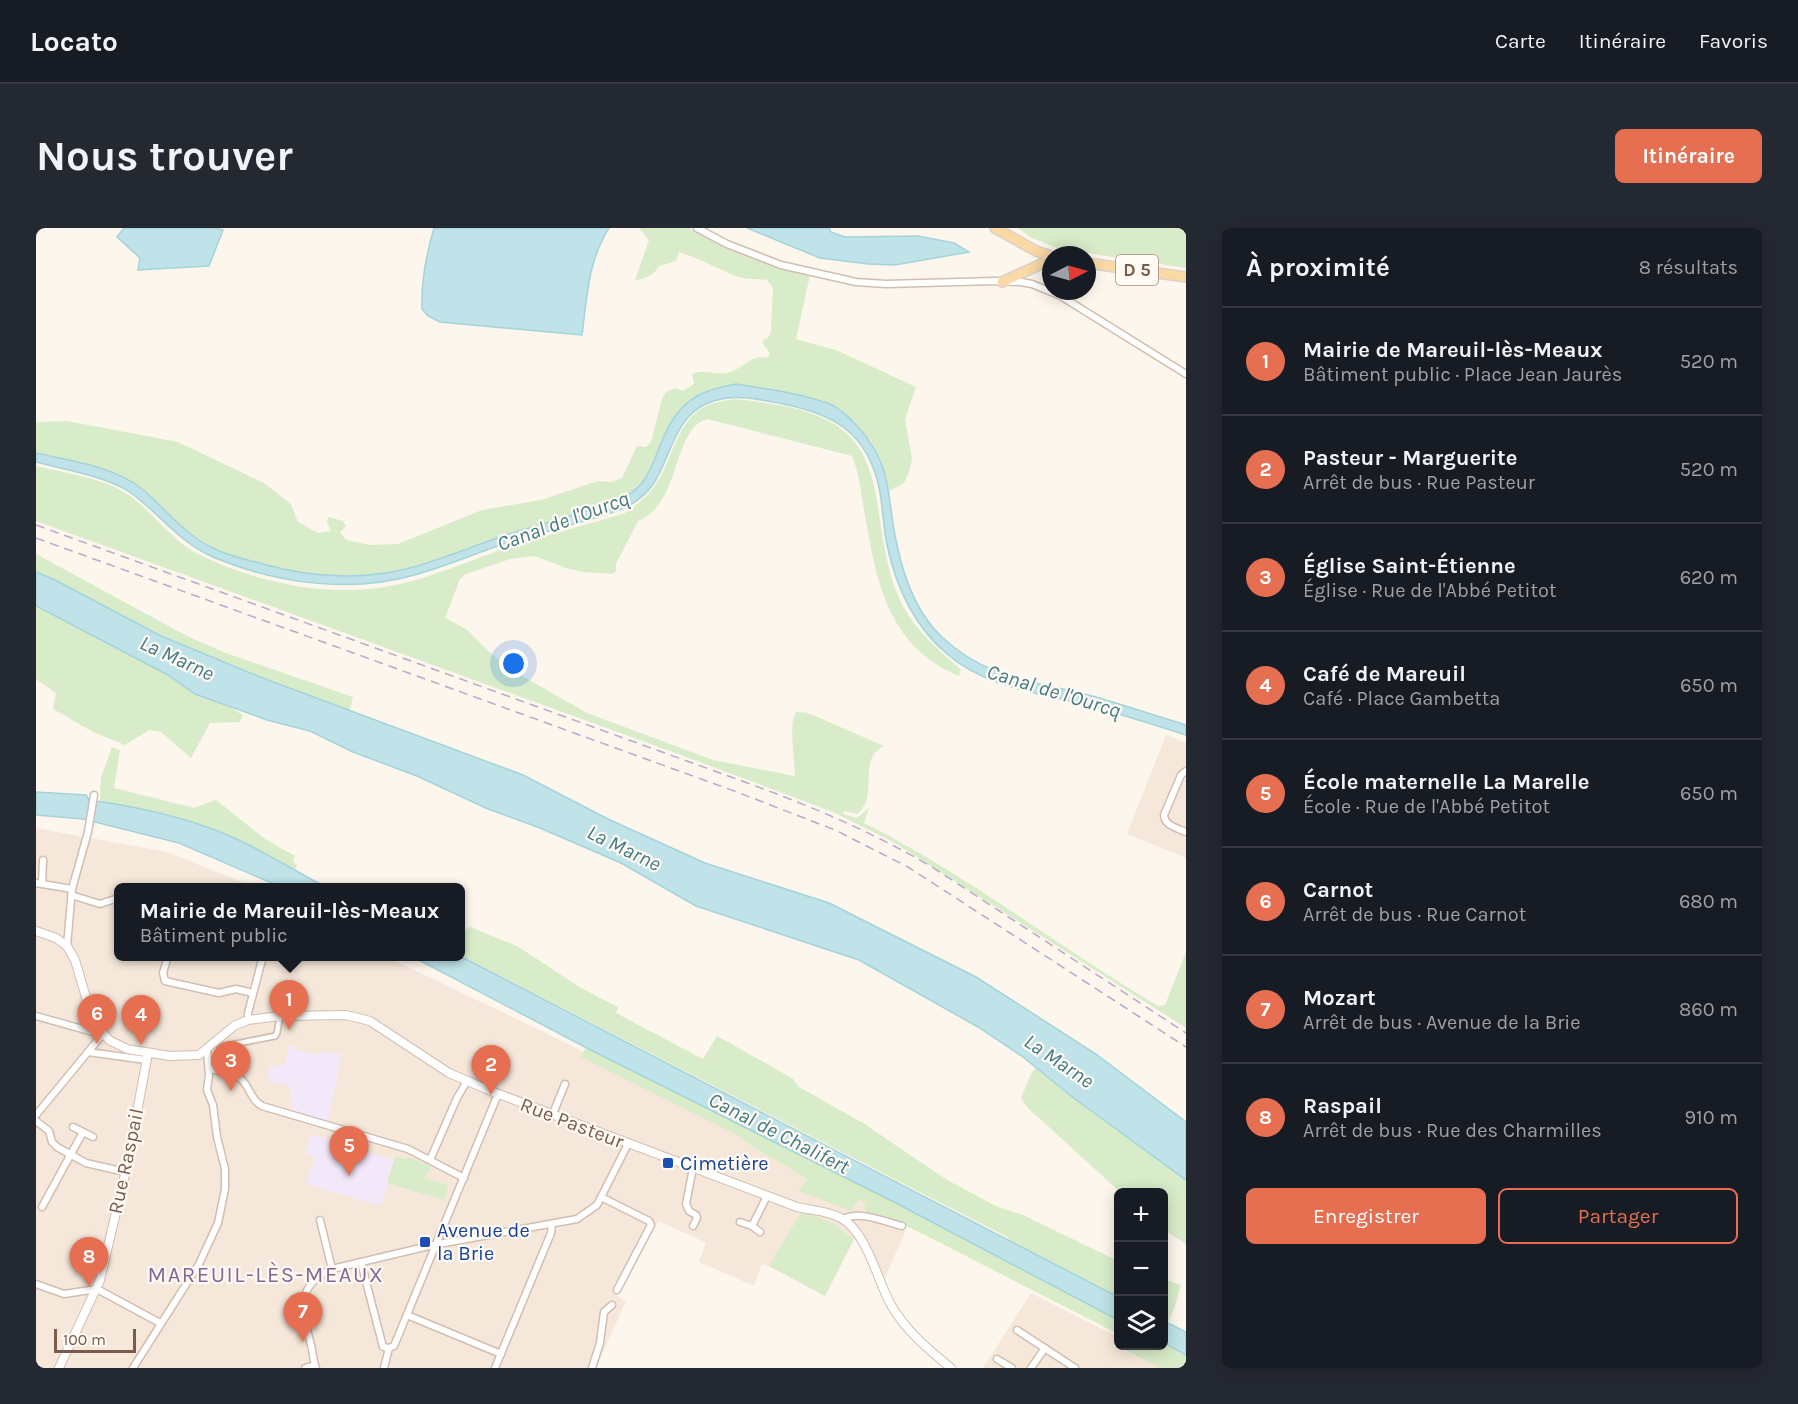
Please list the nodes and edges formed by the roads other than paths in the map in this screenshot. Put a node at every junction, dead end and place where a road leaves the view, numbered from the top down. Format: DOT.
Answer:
graph roads {
  1 [pos="697,228"];
  2 [pos="995,228"];
  3 [pos="1042,253"];
  4 [pos="1042,263"];
  5 [pos="1096,266"];
  6 [pos="1186,277"];
  7 [pos="1002,282"];
  8 [pos="1186,374"];
  9 [pos="1186,771"];
  10 [pos="94,795"];
  11 [pos="1186,831"];
  12 [pos="43,860"];
  13 [pos="39,883"];
  14 [pos="71,892"];
  15 [pos="114,899"];
  16 [pos="36,931"];
  17 [pos="67,946"];
  18 [pos="167,961"];
  19 [pos="262,961"];
  20 [pos="253,993"];
  21 [pos="36,1016"];
  22 [pos="280,1016"];
  23 [pos="248,1020"];
  24 [pos="102,1034"];
  25 [pos="220,1047"];
  26 [pos="207,1050"];
  27 [pos="88,1052"];
  28 [pos="147,1056"];
  29 [pos="209,1069"];
  30 [pos="467,1081"];
  31 [pos="565,1084"];
  32 [pos="498,1094"];
  33 [pos="37,1110"];
  34 [pos="552,1116"];
  35 [pos="36,1121"];
  36 [pos="73,1127"];
  37 [pos="83,1132"];
  38 [pos="93,1137"];
  39 [pos="628,1144"];
  40 [pos="71,1154"];
  41 [pos="430,1160"];
  42 [pos="693,1168"];
  43 [pos="125,1172"];
  44 [pos="464,1179"];
  45 [pos="767,1196"];
  46 [pos="601,1197"];
  47 [pos="42,1207"];
  48 [pos="844,1219"];
  49 [pos="320,1220"];
  50 [pos="740,1222"];
  51 [pos="552,1224"];
  52 [pos="693,1226"];
  53 [pos="752,1226"];
  54 [pos="902,1226"];
  55 [pos="760,1232"];
  56 [pos="437,1244"];
  57 [pos="361,1262"];
  58 [pos="332,1269"];
  59 [pos="36,1284"];
  60 [pos="97,1289"];
  61 [pos="617,1290"];
  62 [pos="612,1305"];
  63 [pos="407,1315"];
  64 [pos="160,1323"];
  65 [pos="1017,1330"];
  66 [pos="389,1348"];
  67 [pos="1044,1348"];
  68 [pos="501,1354"];
  69 [pos="997,1359"];
  70 [pos="316,1367"];
  71 [pos="59,1368"];
  72 [pos="133,1368"];
  73 [pos="305,1368"];
  74 [pos="384,1368"];
  75 [pos="495,1368"];
  76 [pos="592,1368"];
  77 [pos="951,1368"];
  78 [pos="1012,1368"];
  79 [pos="1031,1368"];
  80 [pos="1075,1368"];
  1 -- 7 [label="street"];
  2 -- 3 [label="main road"];
  4 -- 7 [label="main road"];
  5 -- 6 [label="main road, D 5"];
  7 -- 8 [label="street"];
  9 -- 11 [label="street"];
  10 -- 14 [label="street"];
  12 -- 13 [label="street"];
  13 -- 14 [label="street"];
  14 -- 15 [label="street"];
  14 -- 17 [label="street"];
  16 -- 17 [label="street"];
  17 -- 24 [label="street"];
  18 -- 20 [label="street"];
  19 -- 20 [label="street"];
  20 -- 23 [label="street"];
  21 -- 24 [label="street"];
  22 -- 23 [label="street, Rue Pasteur"];
  22 -- 25 [label="street"];
  22 -- 30 [label="street, Rue Pasteur"];
  23 -- 26 [label="street"];
  24 -- 27 [label="street"];
  24 -- 28 [label="street"];
  26 -- 28 [label="street"];
  26 -- 29 [label="street"];
  27 -- 28 [label="street"];
  27 -- 33 [label="street"];
  28 -- 43 [label="street, Rue Raspail"];
  29 -- 41 [label="street"];
  29 -- 64 [label="street"];
  30 -- 32 [label="street, Rue Pasteur"];
  30 -- 41 [label="street"];
  31 -- 34 [label="street"];
  32 -- 34 [label="street, Rue Pasteur"];
  32 -- 44 [label="street"];
  34 -- 39 [label="street, Rue Pasteur"];
  35 -- 40 [label="street"];
  36 -- 37 [label="street"];
  37 -- 38 [label="street"];
  37 -- 40 [label="street"];
  39 -- 42 [label="street, Rue Pasteur"];
  39 -- 46 [label="street"];
  40 -- 43 [label="street"];
  40 -- 47 [label="street"];
  41 -- 44 [label="street"];
  42 -- 45 [label="street, Rue Pasteur"];
  42 -- 52 [label="street"];
  43 -- 60 [label="street, Rue Raspail"];
  44 -- 56 [label="street"];
  45 -- 48 [label="street, Rue Pasteur"];
  45 -- 53 [label="street"];
  46 -- 51 [label="street"];
  46 -- 61 [label="street"];
  48 -- 54 [label="street"];
  48 -- 77 [label="street"];
  49 -- 58 [label="street"];
  50 -- 53 [label="street"];
  51 -- 56 [label="street"];
  51 -- 68 [label="street"];
  53 -- 55 [label="street"];
  56 -- 57 [label="street"];
  56 -- 63 [label="street"];
  57 -- 58 [label="street"];
  57 -- 66 [label="street"];
  58 -- 70 [label="street"];
  59 -- 60 [label="street"];
  60 -- 64 [label="street"];
  60 -- 71 [label="street, Rue Raspail"];
  62 -- 76 [label="street"];
  63 -- 66 [label="street"];
  63 -- 68 [label="street"];
  64 -- 72 [label="street"];
  65 -- 67 [label="street"];
  66 -- 74 [label="street"];
  67 -- 79 [label="street"];
  67 -- 80 [label="street"];
  68 -- 75 [label="street"];
  69 -- 78 [label="street"];
  70 -- 73 [label="street"];
}
